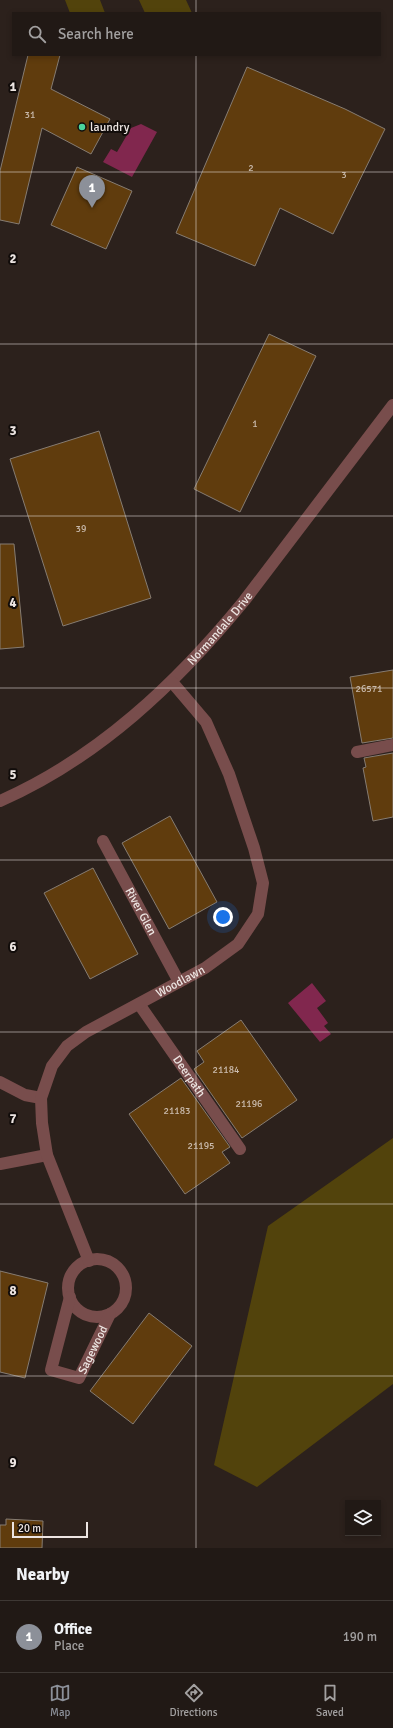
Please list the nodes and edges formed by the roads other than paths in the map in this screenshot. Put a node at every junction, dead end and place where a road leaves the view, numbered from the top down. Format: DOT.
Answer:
graph roads {
  1 [pos="393,405"];
  2 [pos="172,682"];
  3 [pos="393,745"];
  4 [pos="357,752"];
  5 [pos="0,801"];
  6 [pos="103,841"];
  7 [pos="179,982"];
  8 [pos="139,1004"];
  9 [pos="0,1082"];
  10 [pos="41,1098"];
  11 [pos="240,1149"];
  12 [pos="47,1155"];
  13 [pos="0,1164"];
  14 [pos="88,1261"];
  15 [pos="70,1297"];
  16 [pos="110,1314"];
  1 -- 2 [label="street, Normandale Drive"];
  2 -- 5 [label="street, Normandale Drive"];
  2 -- 7 [label="street, Woodlawn"];
  3 -- 4 [label="street"];
  6 -- 7 [label="street, River Glen"];
  7 -- 8 [label="street, Woodlawn"];
  8 -- 10 [label="street, Woodlawn"];
  8 -- 11 [label="street, Deerpath"];
  9 -- 10 [label="street"];
  10 -- 12 [label="street, Woodlawn"];
  12 -- 13 [label="street"];
  12 -- 14 [label="street, Woodlawn"];
  14 -- 15 [label="street, Sagewood"];
  14 -- 16 [label="street, Sagewood"];
  15 -- 16 [label="street, Sagewood"];
  15 -- 16 [label="street, Sagewood"];
}
